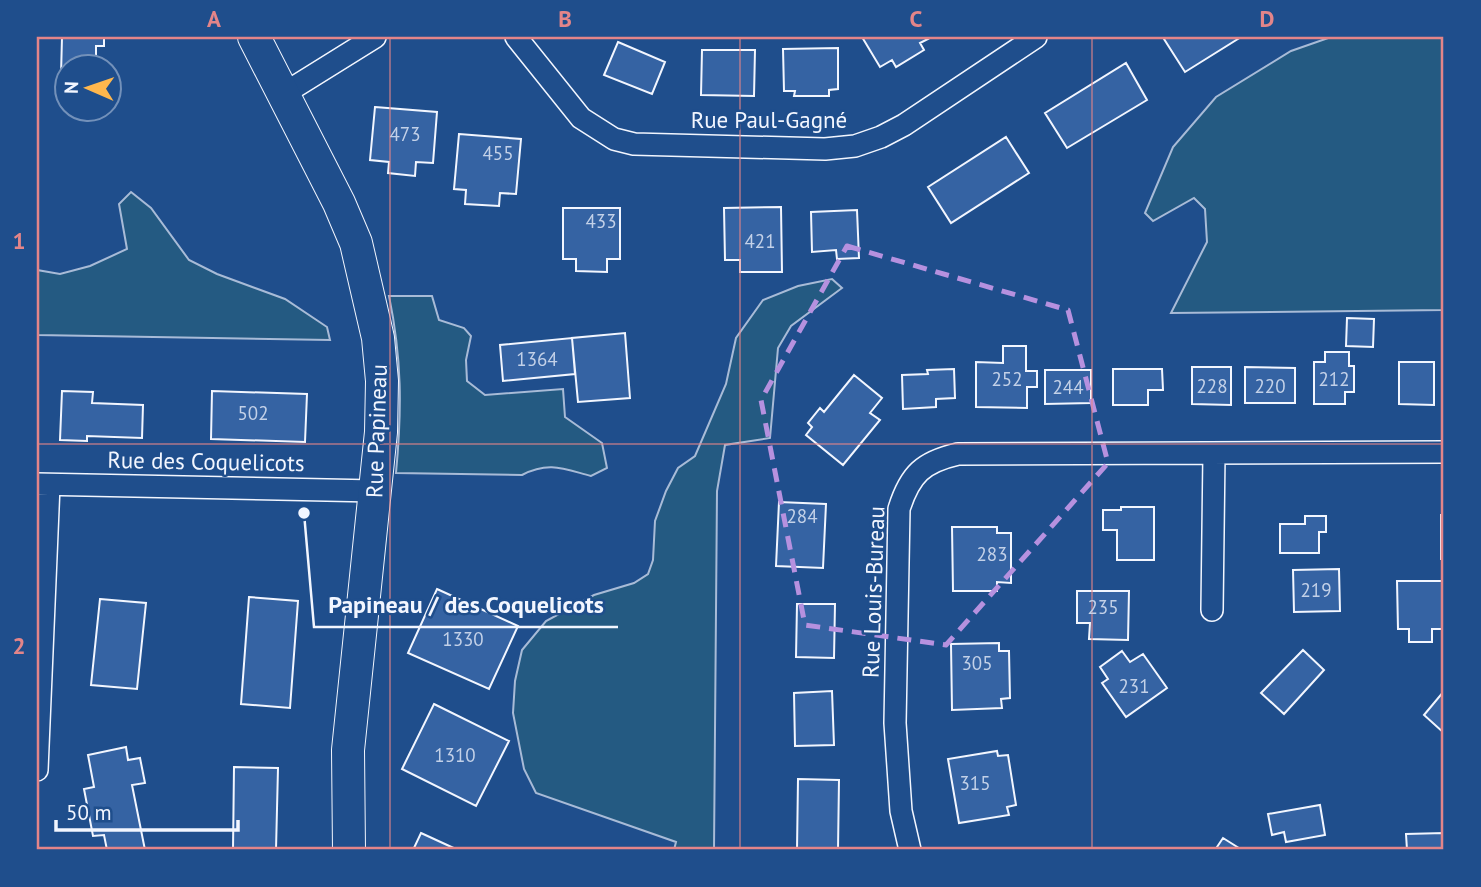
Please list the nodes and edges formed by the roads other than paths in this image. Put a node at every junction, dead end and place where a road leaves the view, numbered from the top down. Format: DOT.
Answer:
graph roads {
  1 [pos="254,37"];
  2 [pos="375,37"];
  3 [pos="516,37"];
  4 [pos="1036,37"];
  5 [pos="285,93"];
  6 [pos="1444,452"];
  7 [pos="1214,454"];
  8 [pos="43,485"];
  9 [pos="375,491"];
  10 [pos="1212,610"];
  11 [pos="37,770"];
  12 [pos="349,850"];
  13 [pos="910,850"];
  1 -- 5 [label="street, Rue Papineau"];
  2 -- 5 [label="street"];
  3 -- 4 [label="street, Rue Paul-Gagné"];
  5 -- 9 [label="street, Rue Papineau"];
  6 -- 7 [label="street, Rue Louis-Bureau"];
  7 -- 10 [label="street"];
  7 -- 13 [label="street, Rue Louis-Bureau"];
  8 -- 9 [label="street, Rue des Coquelicots"];
  8 -- 11 [label="street"];
  9 -- 12 [label="street, Rue Papineau"];
}
